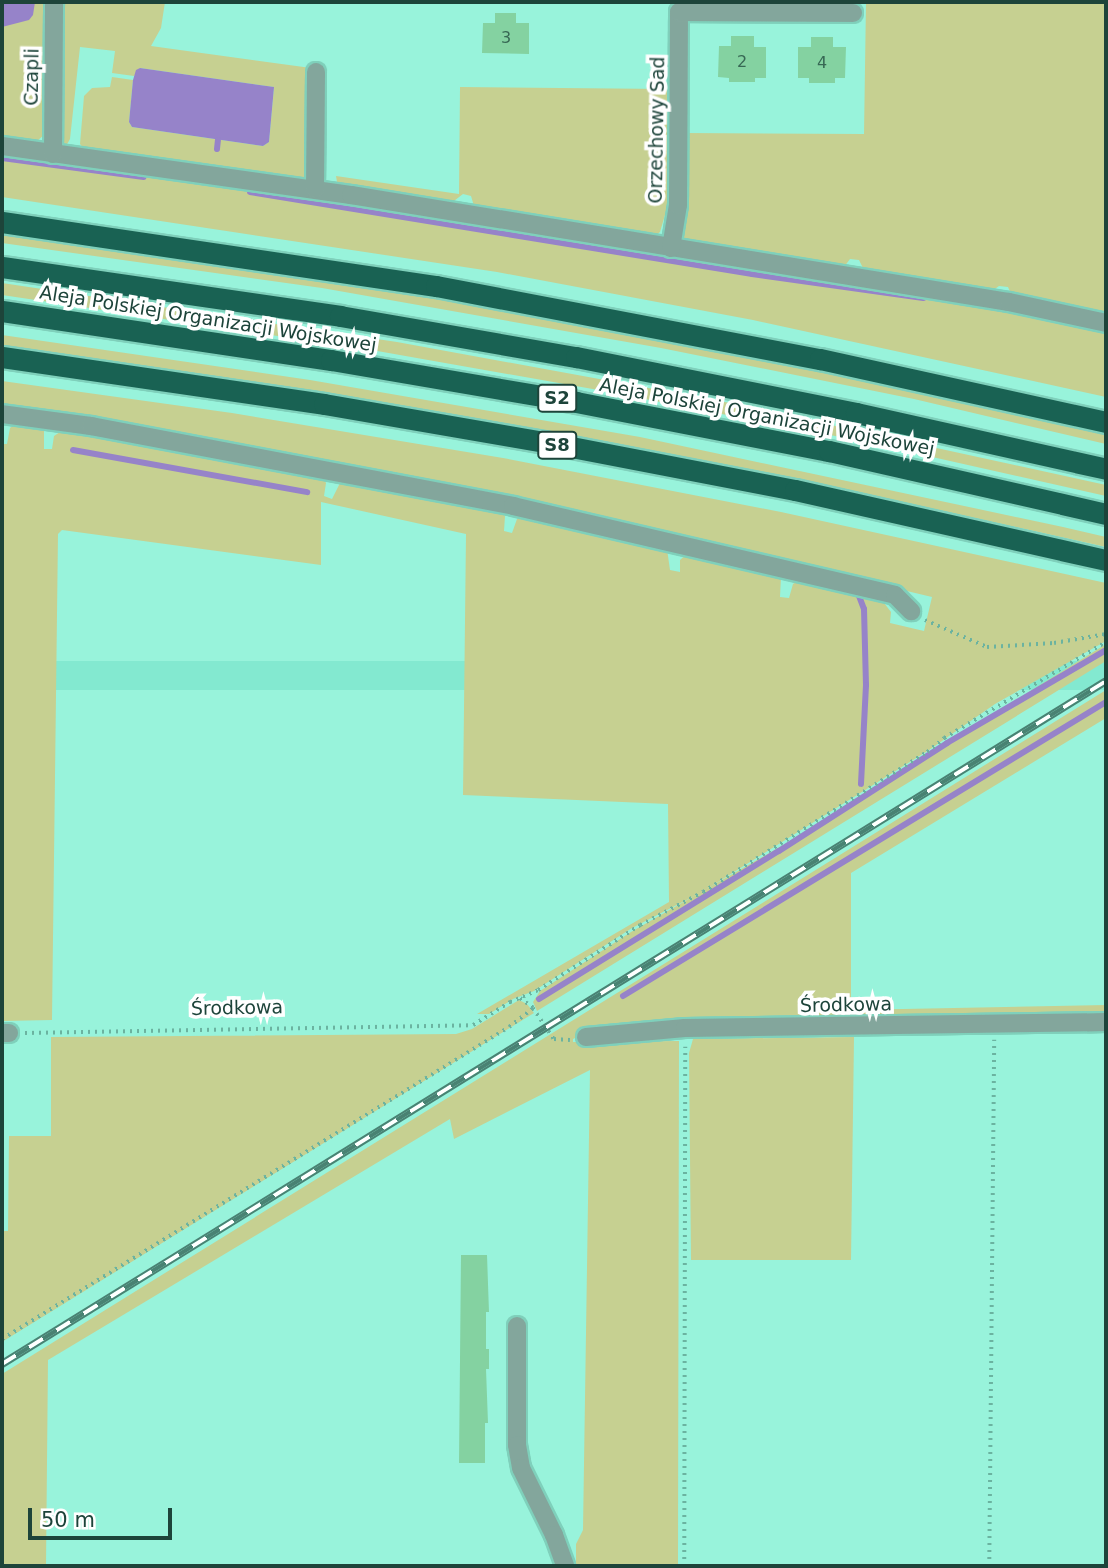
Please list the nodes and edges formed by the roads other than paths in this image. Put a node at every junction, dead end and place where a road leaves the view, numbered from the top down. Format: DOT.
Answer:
graph roads {
  1 [pos="54,2"];
  2 [pos="853,13"];
  3 [pos="316,72"];
  4 [pos="2,146"];
  5 [pos="53,153"];
  6 [pos="315,189"];
  7 [pos="2,222"];
  8 [pos="671,248"];
  9 [pos="2,267"];
  10 [pos="2,311"];
  11 [pos="1106,323"];
  12 [pos="2,357"];
  13 [pos="2,414"];
  14 [pos="1106,422"];
  15 [pos="1106,469"];
  16 [pos="1106,514"];
  17 [pos="1106,560"];
  18 [pos="911,611"];
  19 [pos="1106,1023"];
  20 [pos="586,1038"];
  21 [pos="517,1326"];
  22 [pos="565,1566"];
  1 -- 5 [label="street, Czapli"];
  2 -- 8 [label="street, Orzechowy Sad"];
  3 -- 6 [label="street"];
  4 -- 5 [label="street"];
  5 -- 6 [label="street"];
  6 -- 8 [label="street"];
  7 -- 14 [label="highway"];
  8 -- 11 [label="street"];
  9 -- 15 [label="highway, Aleja Polskiej Organizacji Wojskowej / S2"];
  10 -- 16 [label="highway, Aleja Polskiej Organizacji Wojskowej / S2"];
  12 -- 17 [label="highway, S8"];
  13 -- 18 [label="street"];
  19 -- 20 [label="street, Środkowa"];
  21 -- 22 [label="street"];
}
